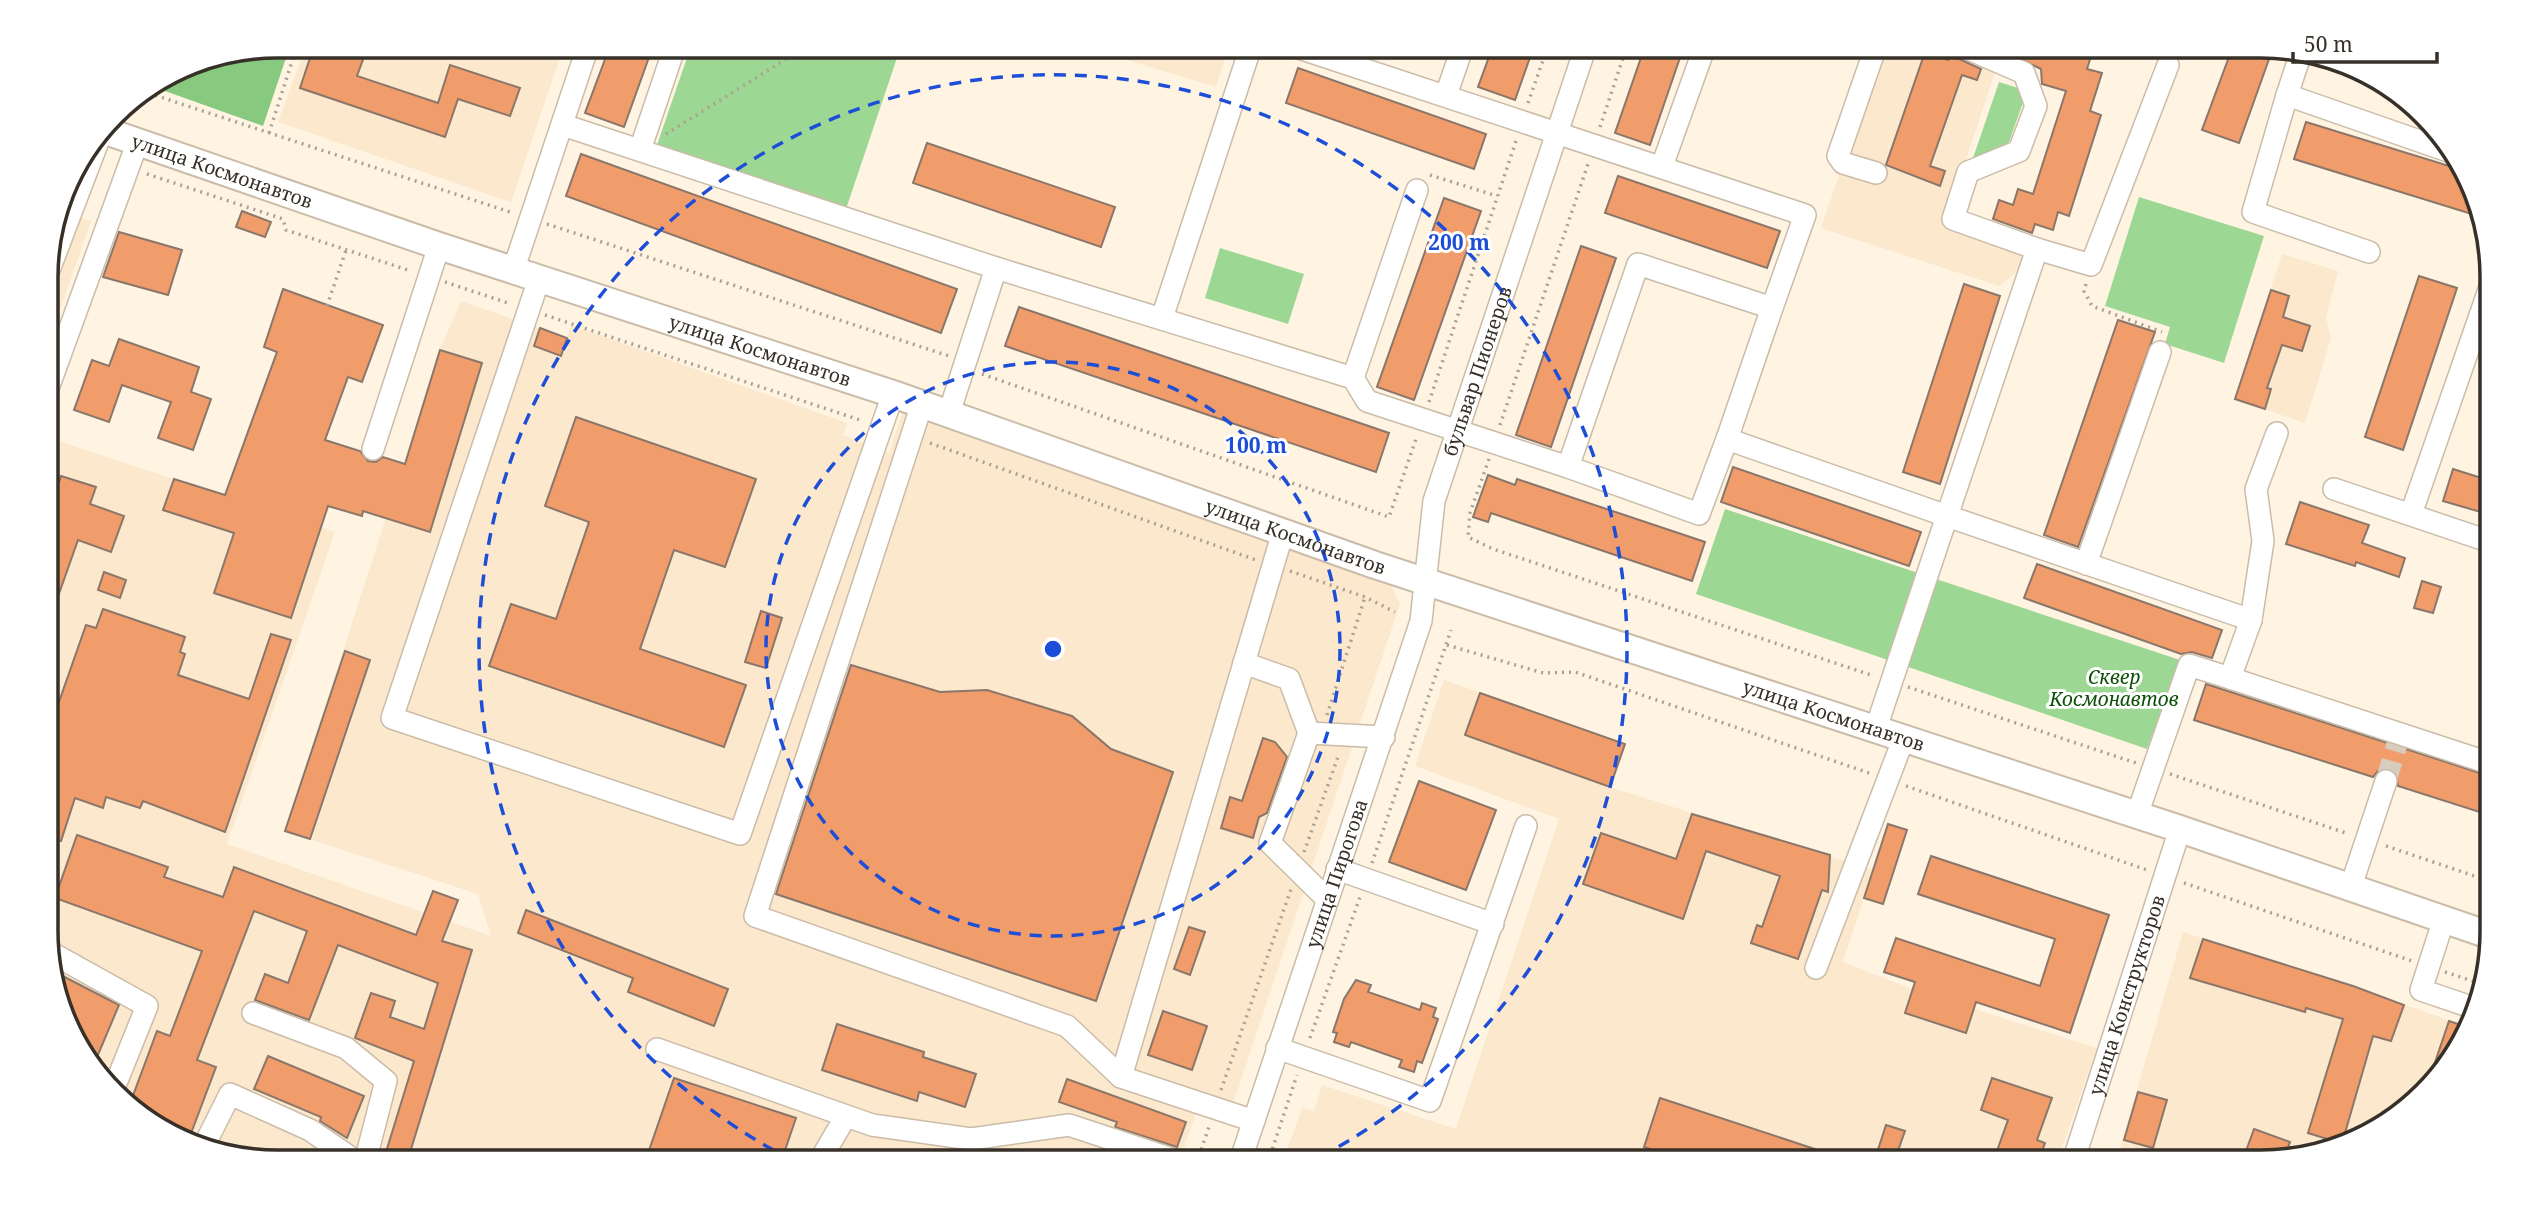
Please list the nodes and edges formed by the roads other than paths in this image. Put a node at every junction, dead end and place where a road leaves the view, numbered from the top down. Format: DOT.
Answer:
graph roads {
  1 [pos="585,58"];
  2 [pos="671,58"];
  3 [pos="1247,58"];
  4 [pos="1330,58"];
  5 [pos="1459,58"];
  6 [pos="1582,58"];
  7 [pos="1701,58"];
  8 [pos="1872,58"];
  9 [pos="1990,58"];
  10 [pos="2298,61"];
  11 [pos="2168,65"];
  12 [pos="1446,95"];
  13 [pos="2287,95"];
  14 [pos="563,125"];
  15 [pos="112,133"];
  16 [pos="1557,134"];
  17 [pos="138,141"];
  18 [pos="2438,147"];
  19 [pos="640,150"];
  20 [pos="91,161"];
  21 [pos="1662,166"];
  22 [pos="1876,173"];
  23 [pos="1417,190"];
  24 [pos="62,236"];
  25 [pos="439,246"];
  26 [pos="2038,249"];
  27 [pos="2369,252"];
  28 [pos="996,268"];
  29 [pos="513,271"];
  30 [pos="540,279"];
  31 [pos="1772,308"];
  32 [pos="1162,318"];
  33 [pos="2480,344"];
  34 [pos="2160,352"];
  35 [pos="58,361"];
  36 [pos="1353,378"];
  37 [pos="893,394"];
  38 [pos="922,404"];
  39 [pos="949,413"];
  40 [pos="1458,429"];
  41 [pos="2277,433"];
  42 [pos="1727,439"];
  43 [pos="373,449"];
  44 [pos="1568,467"];
  45 [pos="2334,489"];
  46 [pos="2411,514"];
  47 [pos="1947,516"];
  48 [pos="1283,532"];
  49 [pos="2480,538"];
  50 [pos="2087,565"];
  51 [pos="1425,581"];
  52 [pos="2251,620"];
  53 [pos="1244,663"];
  54 [pos="2230,678"];
  55 [pos="1875,731"];
  56 [pos="1309,733"];
  57 [pos="1384,737"];
  58 [pos="1903,740"];
  59 [pos="2480,761"];
  60 [pos="2385,781"];
  61 [pos="2137,815"];
  62 [pos="1526,826"];
  63 [pos="2180,829"];
  64 [pos="1337,869"];
  65 [pos="2351,886"];
  66 [pos="1327,899"];
  67 [pos="2444,919"];
  68 [pos="1493,923"];
  69 [pos="2480,932"];
  70 [pos="60,958"];
  71 [pos="1816,968"];
  72 [pos="2468,1006"];
  73 [pos="253,1013"];
  74 [pos="1278,1048"];
  75 [pos="657,1049"];
  76 [pos="1121,1077"];
  77 [pos="117,1080"];
  78 [pos="846,1116"];
  79 [pos="1254,1121"];
  80 [pos="207,1139"];
  81 [pos="338,1150"];
  82 [pos="368,1150"];
  83 [pos="826,1150"];
  84 [pos="1145,1150"];
  85 [pos="1244,1150"];
  86 [pos="2077,1150"];
  1 -- 14 [label="street"];
  2 -- 19 [label="street"];
  3 -- 32 [label="street"];
  4 -- 12 [label="street"];
  5 -- 12 [label="street"];
  6 -- 16 [label="street, бульвар Пионеров"];
  7 -- 21 [label="street"];
  8 -- 22 [label="street"];
  9 -- 26 [label="street"];
  10 -- 13 [label="street"];
  11 -- 26 [label="street"];
  12 -- 16 [label="street"];
  13 -- 18 [label="street"];
  13 -- 27 [label="street"];
  14 -- 19 [label="street"];
  14 -- 29 [label="street"];
  15 -- 17 [label="main road, улица Космонавтов"];
  16 -- 21 [label="street"];
  16 -- 40 [label="street, бульвар Пионеров"];
  17 -- 25 [label="main road, улица Космонавтов"];
  17 -- 35 [label="street"];
  19 -- 28 [label="street"];
  20 -- 24 [label="street"];
  21 -- 31 [label="street"];
  23 -- 36 [label="street"];
  25 -- 29 [label="main road, улица Космонавтов"];
  25 -- 43 [label="street"];
  26 -- 47 [label="street"];
  28 -- 32 [label="street"];
  28 -- 39 [label="street"];
  29 -- 30 [label="main road, улица Космонавтов"];
  30 -- 37 [label="main road, улица Космонавтов"];
  30 -- 37 [label="street"];
  31 -- 42 [label="street"];
  31 -- 44 [label="street"];
  32 -- 36 [label="street"];
  33 -- 46 [label="street"];
  34 -- 50 [label="street"];
  36 -- 40 [label="street"];
  37 -- 38 [label="main road, улица Космонавтов"];
  38 -- 39 [label="main road, улица Космонавтов"];
  38 -- 76 [label="street"];
  39 -- 48 [label="main road, улица Космонавтов"];
  40 -- 44 [label="street"];
  40 -- 51 [label="street, бульвар Пионеров"];
  41 -- 52 [label="street"];
  42 -- 44 [label="street"];
  42 -- 47 [label="street"];
  45 -- 46 [label="street"];
  46 -- 49 [label="street"];
  47 -- 50 [label="street"];
  47 -- 55 [label="street"];
  48 -- 51 [label="main road, улица Космонавтов"];
  48 -- 53 [label="street"];
  50 -- 52 [label="street"];
  51 -- 55 [label="main road, улица Космонавтов"];
  51 -- 57 [label="street, улица Пирогова"];
  52 -- 54 [label="street"];
  53 -- 56 [label="street"];
  53 -- 76 [label="street"];
  54 -- 59 [label="street"];
  54 -- 61 [label="street"];
  55 -- 58 [label="main road, улица Космонавтов"];
  56 -- 57 [label="street"];
  56 -- 66 [label="street"];
  57 -- 64 [label="street, улица Пирогова"];
  58 -- 61 [label="main road, улица Космонавтов"];
  58 -- 71 [label="street"];
  60 -- 65 [label="street"];
  61 -- 63 [label="main road, улица Космонавтов"];
  62 -- 68 [label="street"];
  63 -- 65 [label="main road, улица Космонавтов"];
  63 -- 86 [label="street, улица Конструкторов"];
  64 -- 66 [label="street, улица Пирогова"];
  64 -- 68 [label="street"];
  65 -- 67 [label="main road, улица Космонавтов"];
  66 -- 74 [label="street, улица Пирогова"];
  67 -- 69 [label="main road, улица Космонавтов"];
  67 -- 72 [label="street"];
  68 -- 74 [label="street"];
  70 -- 77 [label="street"];
  73 -- 82 [label="street"];
  74 -- 79 [label="street, улица Пирогова"];
  75 -- 78 [label="street"];
  76 -- 79 [label="street"];
  78 -- 83 [label="street"];
  78 -- 84 [label="street"];
  79 -- 85 [label="street, улица Пирогова"];
  80 -- 81 [label="street"];
}
